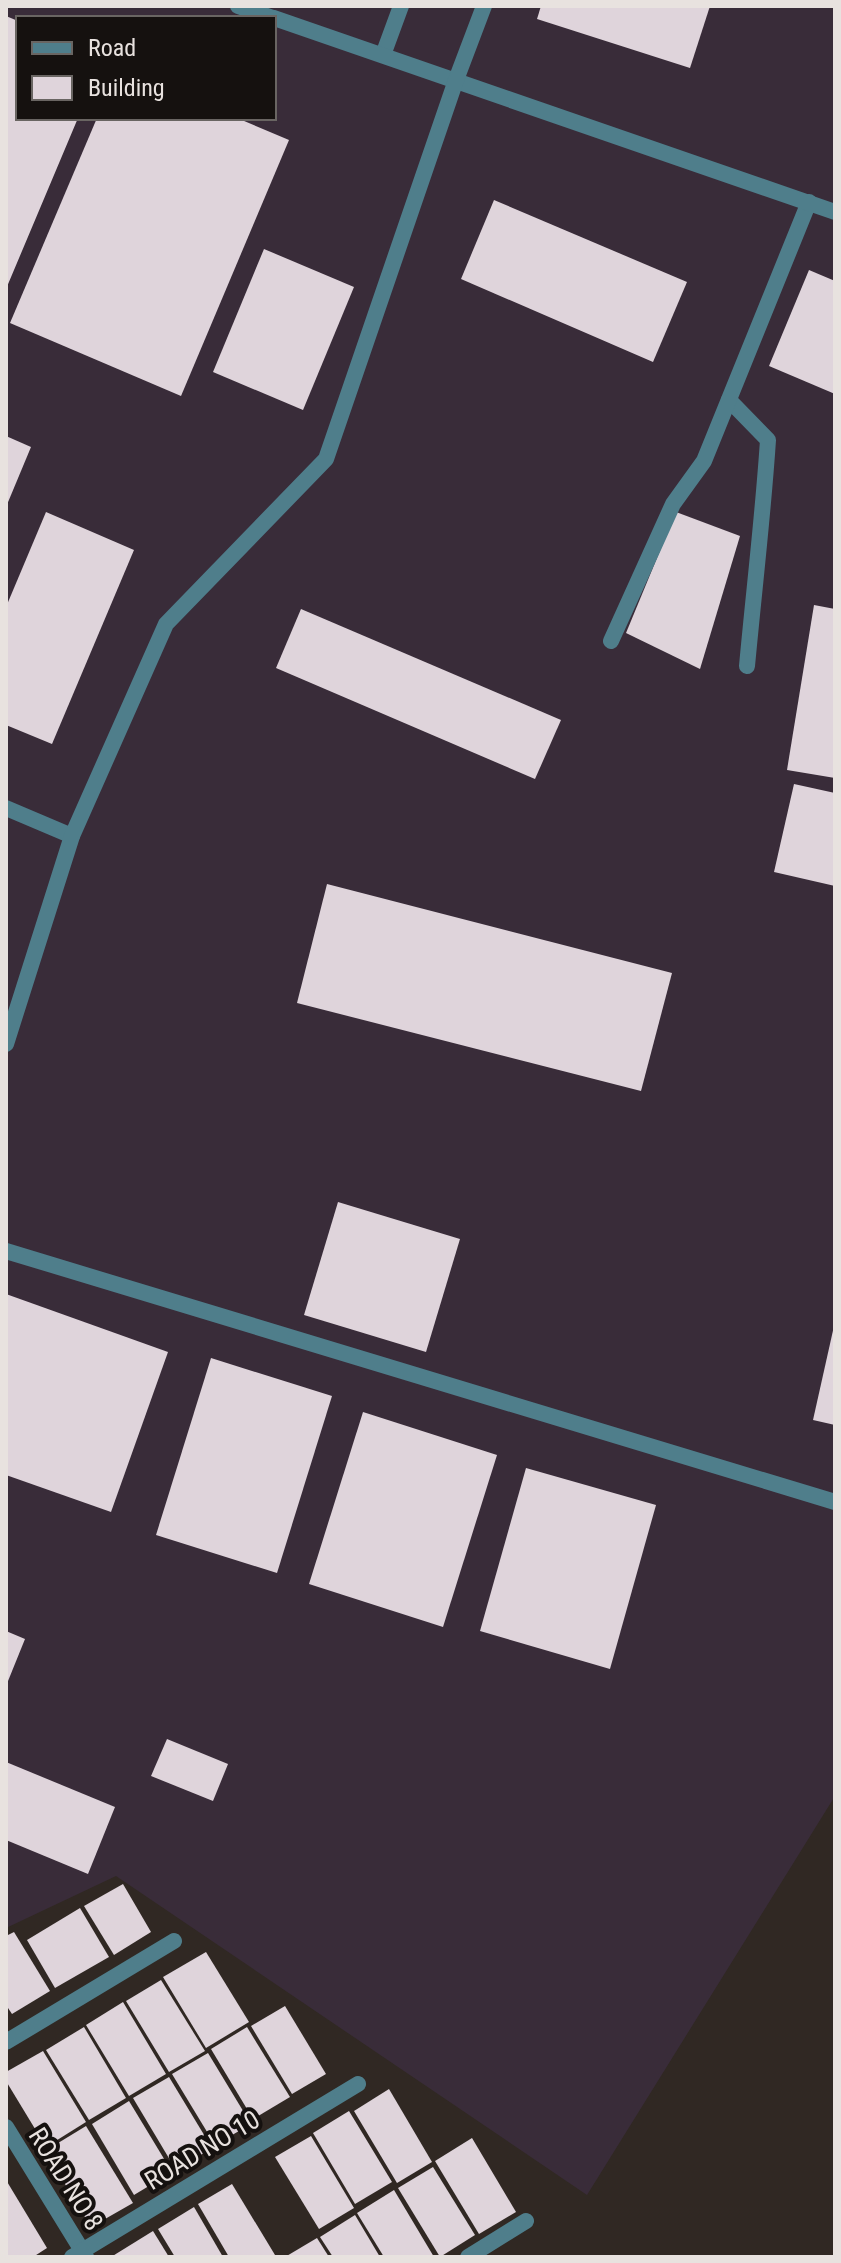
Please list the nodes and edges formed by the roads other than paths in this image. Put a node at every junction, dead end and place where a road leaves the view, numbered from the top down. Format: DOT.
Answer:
graph roads {
  1 [pos="238,6"];
  2 [pos="401,6"];
  3 [pos="484,6"];
  4 [pos="267,16"];
  5 [pos="276,19"];
  6 [pos="383,55"];
  7 [pos="456,80"];
  8 [pos="809,202"];
  9 [pos="835,212"];
  10 [pos="729,400"];
  11 [pos="611,641"];
  12 [pos="747,666"];
  13 [pos="6,808"];
  14 [pos="72,836"];
  15 [pos="6,1044"];
  16 [pos="6,1251"];
  17 [pos="835,1502"];
  18 [pos="174,1941"];
  19 [pos="6,2042"];
  20 [pos="358,2084"];
  21 [pos="6,2127"];
  22 [pos="526,2221"];
  23 [pos="80,2255"];
  24 [pos="468,2257"];
  1 -- 4 [label="street"];
  2 -- 6 [label="street"];
  3 -- 7 [label="street"];
  5 -- 6 [label="street"];
  6 -- 7 [label="street"];
  7 -- 8 [label="street"];
  7 -- 14 [label="street"];
  8 -- 9 [label="street"];
  8 -- 10 [label="street"];
  10 -- 11 [label="street"];
  10 -- 12 [label="street"];
  13 -- 14 [label="street"];
  14 -- 15 [label="street"];
  16 -- 17 [label="street"];
  18 -- 19 [label="street"];
  20 -- 23 [label="street, ROAD NO 10"];
  21 -- 23 [label="street, ROAD NO 8"];
  22 -- 24 [label="street"];
}
